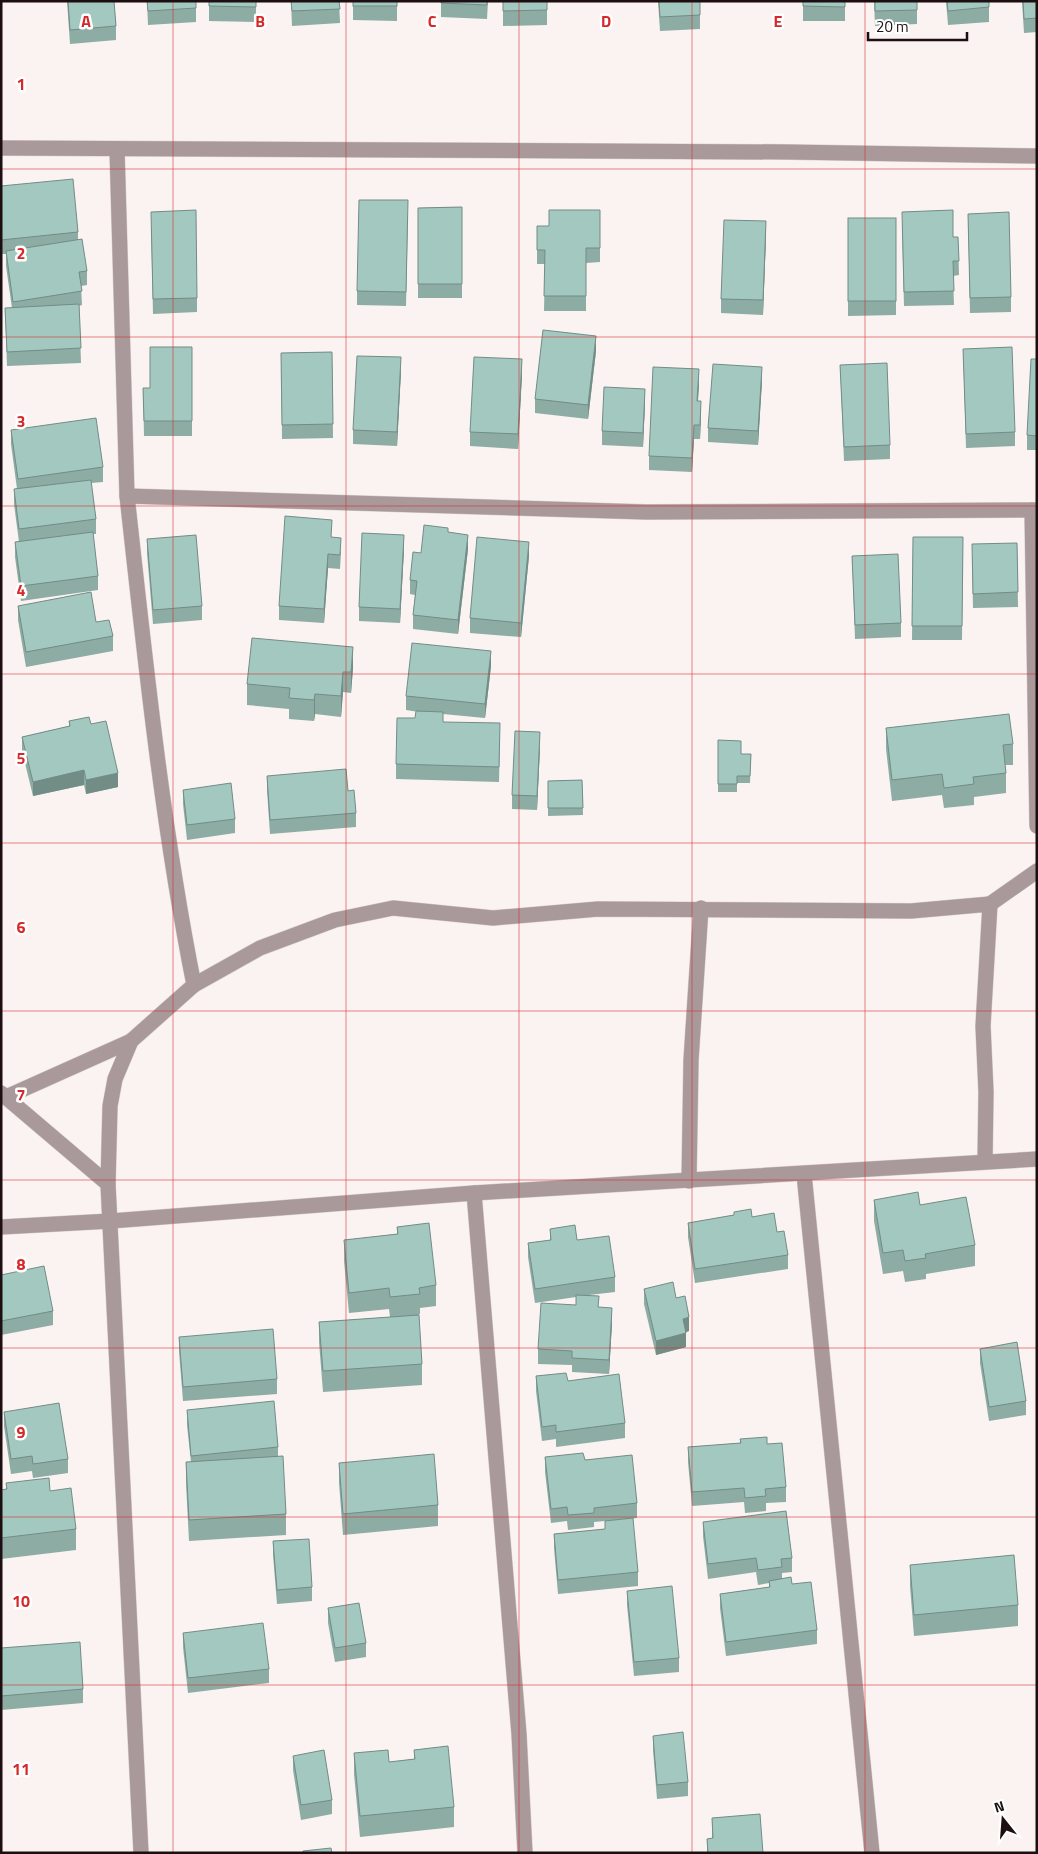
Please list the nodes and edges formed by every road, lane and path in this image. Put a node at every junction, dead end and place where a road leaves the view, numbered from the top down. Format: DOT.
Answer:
graph roads {
  1 [pos="1,148"];
  2 [pos="117,148"];
  3 [pos="1037,156"];
  4 [pos="127,496"];
  5 [pos="1035,510"];
  6 [pos="1037,826"];
  7 [pos="1037,871"];
  8 [pos="990,904"];
  9 [pos="701,908"];
  10 [pos="194,985"];
  11 [pos="131,1041"];
  12 [pos="4,1095"];
  13 [pos="1037,1159"];
  14 [pos="985,1161"];
  15 [pos="804,1174"];
  16 [pos="689,1181"];
  17 [pos="108,1184"];
  18 [pos="474,1193"];
  19 [pos="111,1221"];
  20 [pos="1,1227"];
  21 [pos="141,1853"];
  22 [pos="525,1853"];
  23 [pos="872,1853"];
  1 -- 2 [label="street"];
  2 -- 3 [label="street"];
  2 -- 4 [label="street"];
  4 -- 5 [label="street"];
  4 -- 10 [label="street"];
  5 -- 6 [label="street"];
  7 -- 8 [label="street"];
  8 -- 9 [label="street"];
  8 -- 14 [label="street"];
  9 -- 10 [label="street"];
  9 -- 16 [label="street"];
  10 -- 11 [label="street"];
  11 -- 12 [label="street"];
  11 -- 17 [label="street"];
  12 -- 17 [label="street"];
  13 -- 14 [label="street"];
  14 -- 15 [label="street"];
  15 -- 16 [label="street"];
  15 -- 23 [label="street"];
  16 -- 18 [label="street"];
  17 -- 19 [label="street"];
  18 -- 19 [label="street"];
  18 -- 22 [label="street"];
  19 -- 20 [label="street"];
  19 -- 21 [label="street"];
}
